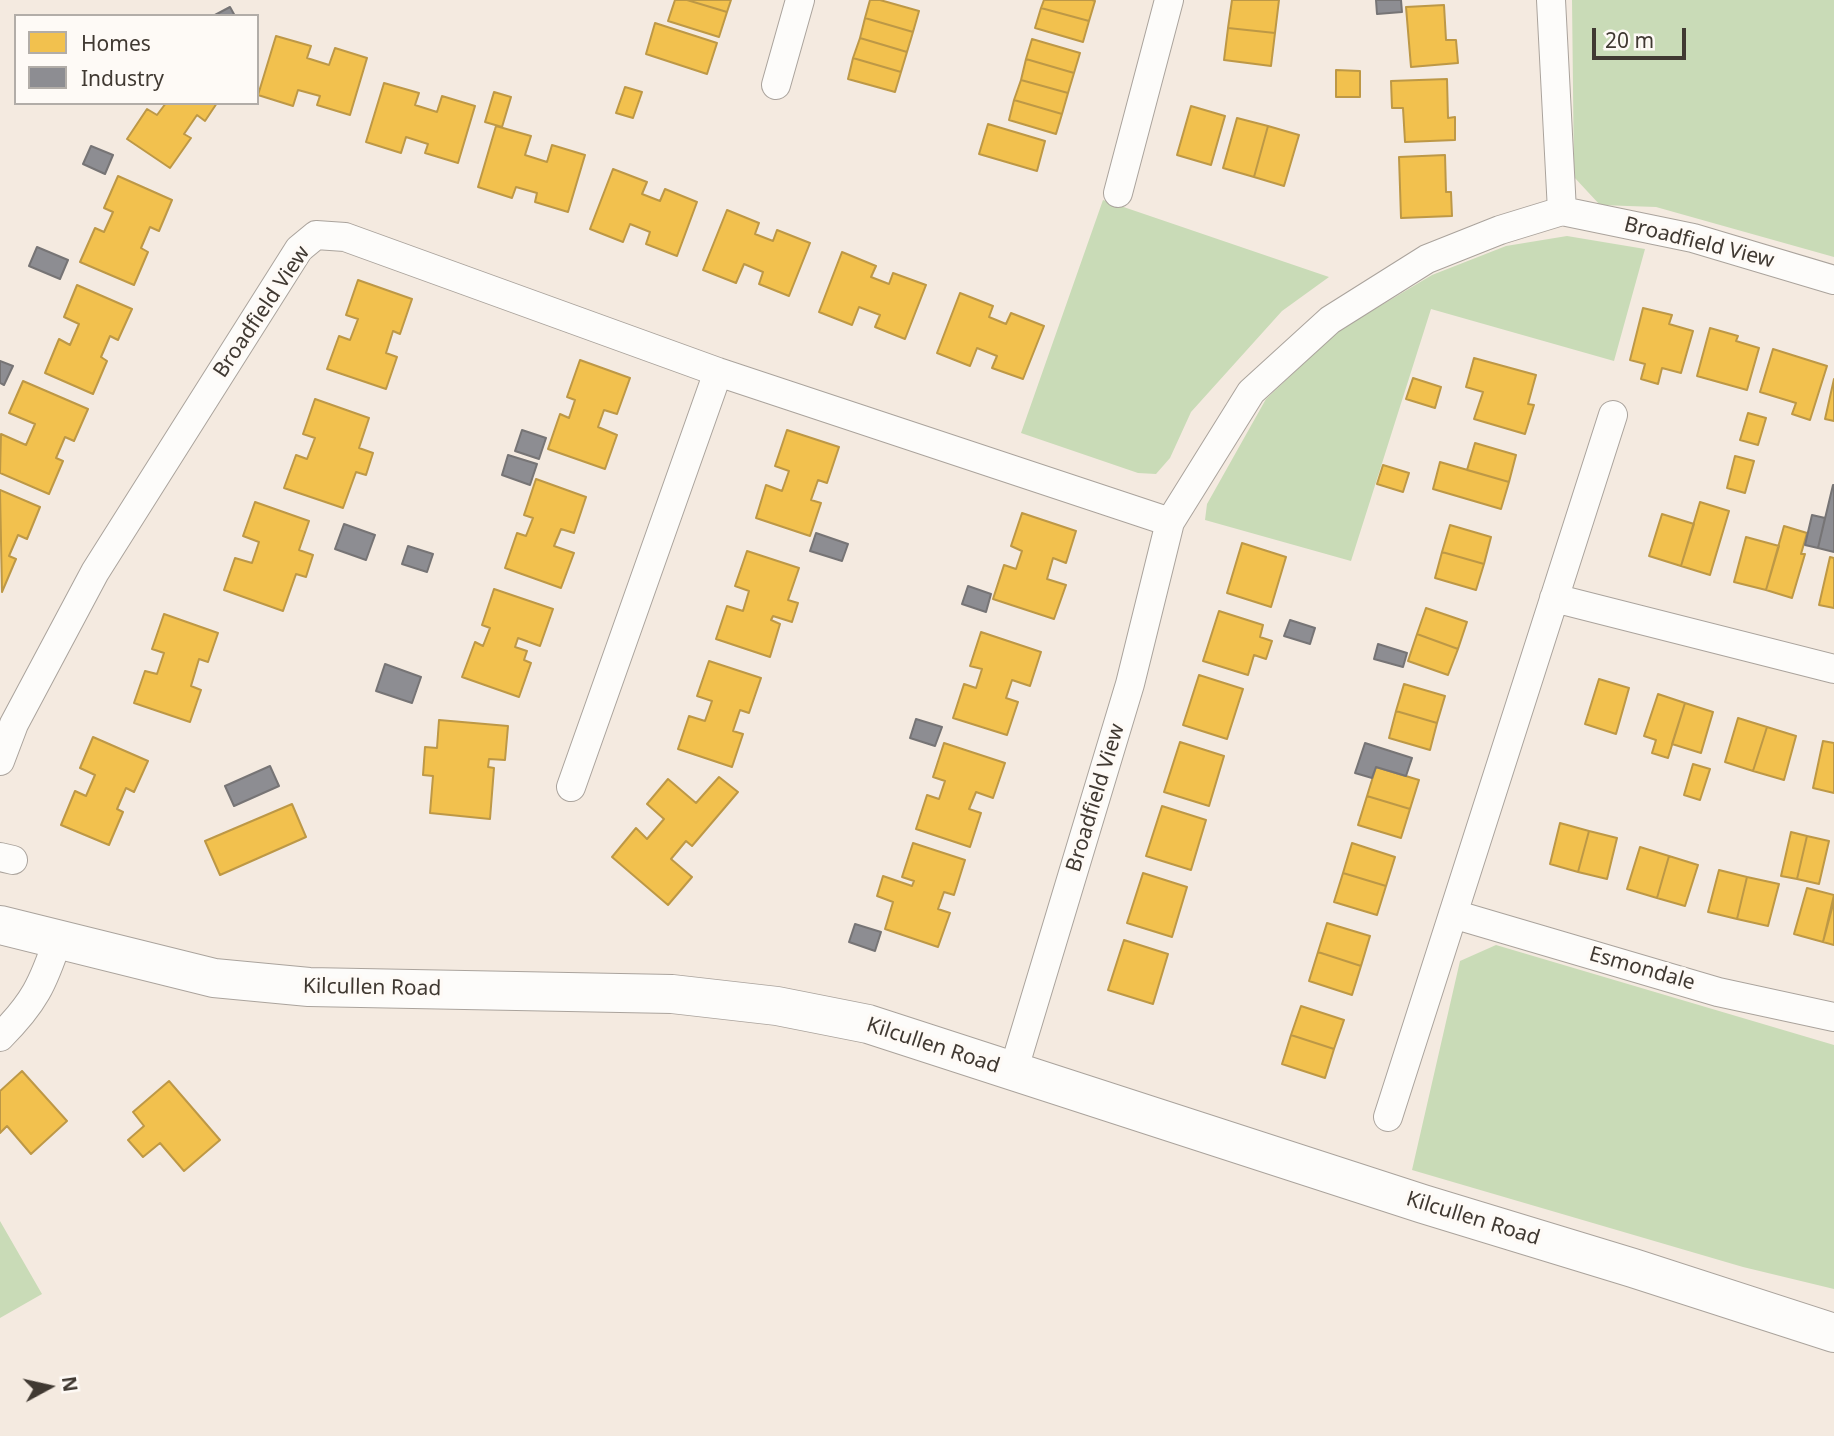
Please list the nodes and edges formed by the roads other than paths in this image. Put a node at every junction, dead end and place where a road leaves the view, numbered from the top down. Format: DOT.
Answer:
graph roads {
  1 [pos="800,0"];
  2 [pos="1169,0"];
  3 [pos="1551,0"];
  4 [pos="776,85"];
  5 [pos="1118,193"];
  6 [pos="1562,211"];
  7 [pos="1834,279"];
  8 [pos="718,372"];
  9 [pos="1613,415"];
  10 [pos="1170,522"];
  11 [pos="1554,598"];
  12 [pos="1834,669"];
  13 [pos="0,761"];
  14 [pos="571,787"];
  15 [pos="1453,914"];
  16 [pos="0,925"];
  17 [pos="58,939"];
  18 [pos="1834,1017"];
  19 [pos="0,1037"];
  20 [pos="1013,1072"];
  21 [pos="1388,1117"];
  22 [pos="1834,1333"];
  1 -- 4 [label="street"];
  2 -- 5 [label="street"];
  3 -- 6 [label="street"];
  6 -- 7 [label="street, Broadfield View"];
  6 -- 10 [label="street, Broadfield View"];
  8 -- 10 [label="street, Broadfield View"];
  8 -- 13 [label="street, Broadfield View"];
  8 -- 14 [label="street"];
  9 -- 11 [label="street"];
  10 -- 20 [label="street, Broadfield View"];
  11 -- 12 [label="street"];
  11 -- 15 [label="street"];
  15 -- 18 [label="street, Esmondale"];
  15 -- 21 [label="street"];
  16 -- 17 [label="main road, Kilcullen Road"];
  17 -- 19 [label="street"];
  17 -- 20 [label="main road, Kilcullen Road"];
  20 -- 22 [label="main road, Kilcullen Road"];
}
